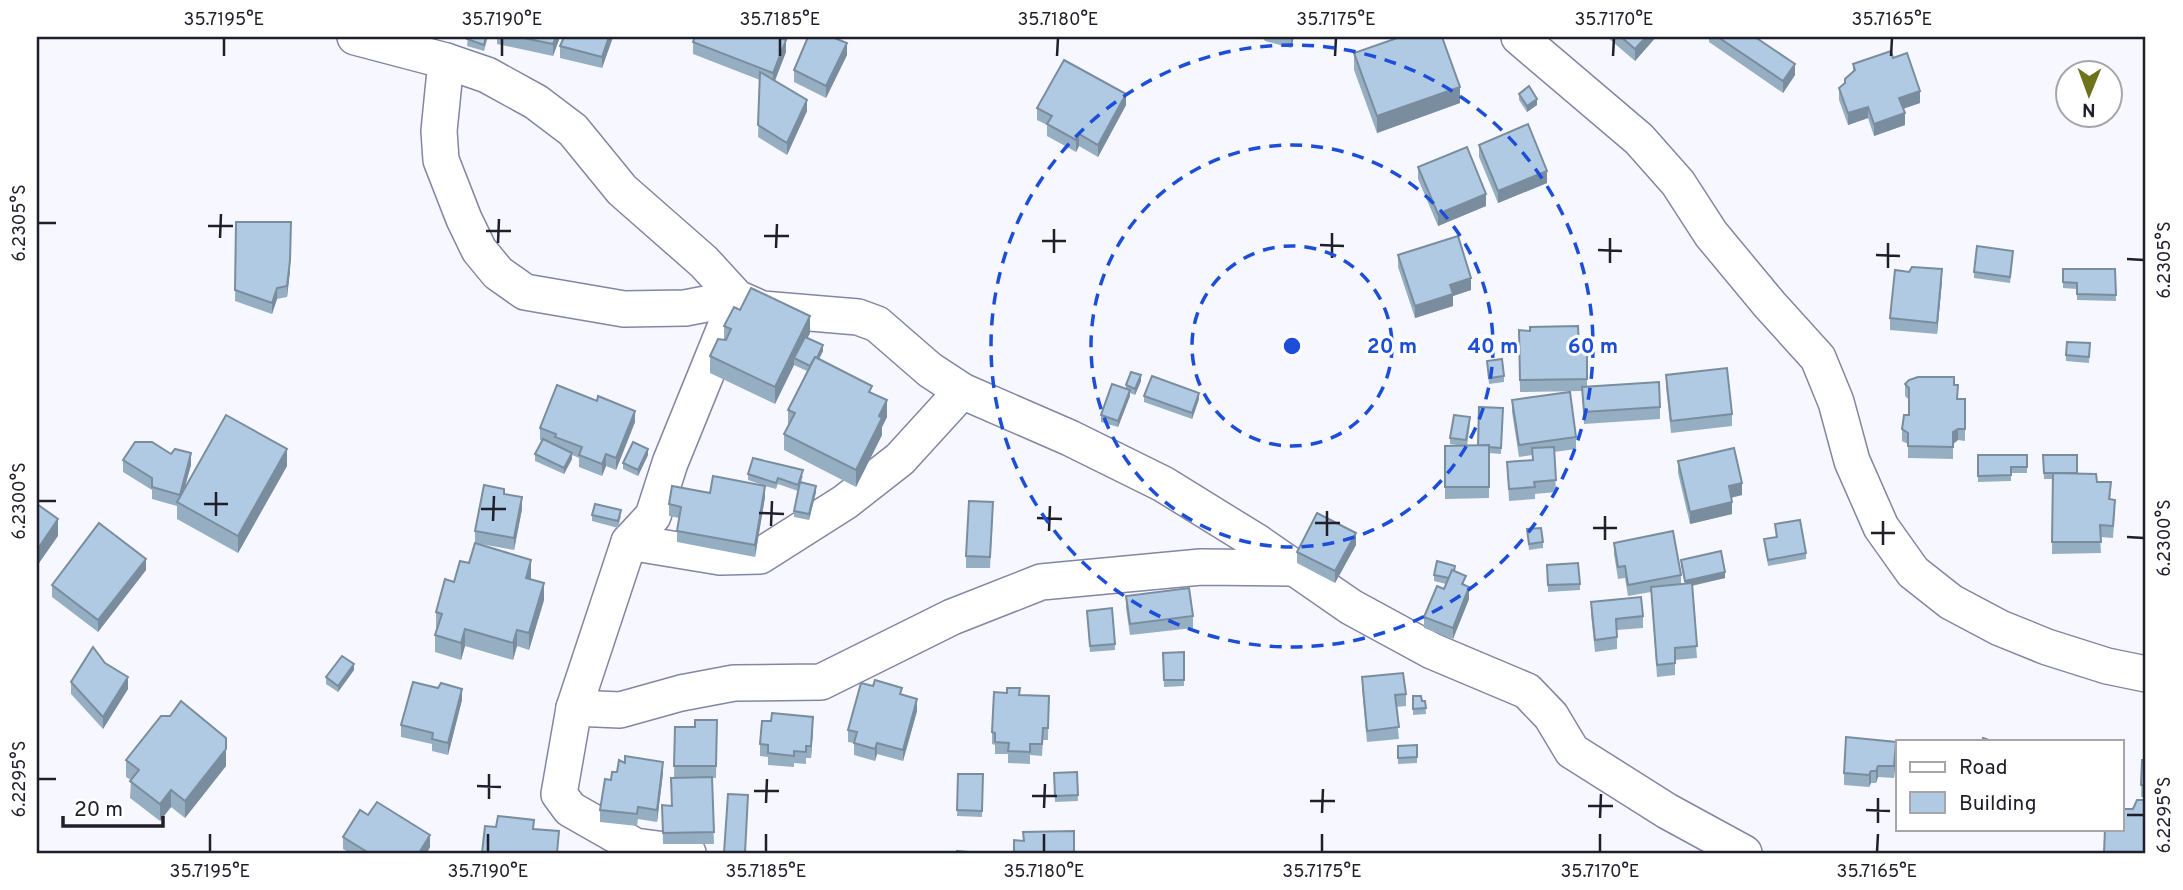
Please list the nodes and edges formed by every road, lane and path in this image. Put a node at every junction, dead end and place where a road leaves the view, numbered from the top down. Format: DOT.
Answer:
graph roads {
  1 [pos="355,37"];
  2 [pos="1519,37"];
  3 [pos="446,61"];
  4 [pos="737,298"];
  5 [pos="962,391"];
  6 [pos="629,542"];
  7 [pos="1294,568"];
  8 [pos="2146,674"];
  9 [pos="574,708"];
  10 [pos="688,853"];
  11 [pos="1744,853"];
  1 -- 3 [label="street"];
  2 -- 8 [label="street"];
  3 -- 4 [label="street"];
  3 -- 4 [label="street"];
  4 -- 5 [label="street"];
  4 -- 6 [label="street"];
  5 -- 6 [label="street"];
  5 -- 7 [label="street"];
  6 -- 9 [label="street"];
  7 -- 9 [label="street"];
  7 -- 11 [label="street"];
  9 -- 10 [label="street"];
}
